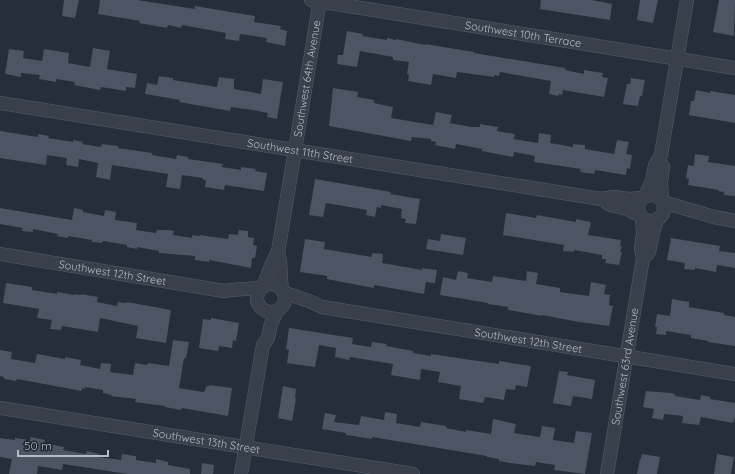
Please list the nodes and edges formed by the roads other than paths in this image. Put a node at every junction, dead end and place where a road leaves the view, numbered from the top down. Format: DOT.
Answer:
graph roads {
  1 [pos="317,0"];
  2 [pos="687,0"];
  3 [pos="677,59"];
  4 [pos="735,68"];
  5 [pos="0,103"];
  6 [pos="295,150"];
  7 [pos="661,155"];
  8 [pos="644,197"];
  9 [pos="601,198"];
  10 [pos="663,201"];
  11 [pos="640,216"];
  12 [pos="714,218"];
  13 [pos="659,219"];
  14 [pos="735,221"];
  15 [pos="278,252"];
  16 [pos="0,254"];
  17 [pos="643,258"];
  18 [pos="262,288"];
  19 [pos="224,291"];
  20 [pos="283,291"];
  21 [pos="259,306"];
  22 [pos="322,307"];
  23 [pos="278,310"];
  24 [pos="264,345"];
  25 [pos="627,356"];
  26 [pos="735,374"];
  27 [pos="0,408"];
  28 [pos="246,447"];
  29 [pos="241,474"];
  30 [pos="413,474"];
  31 [pos="607,474"];
  1 -- 3 [label="street, Southwest 10th Terrace"];
  1 -- 6 [label="street, Southwest 64th Avenue"];
  2 -- 3 [label="street"];
  3 -- 4 [label="street, Southwest 10th Terrace"];
  3 -- 7 [label="street"];
  5 -- 6 [label="street, Southwest 11th Street"];
  6 -- 9 [label="street, Southwest 11th Street"];
  6 -- 15 [label="street, Southwest 64th Avenue"];
  7 -- 8 [label="street"];
  7 -- 10 [label="street"];
  8 -- 9 [label="street, Southwest 11th Street"];
  8 -- 10 [label="street"];
  8 -- 11 [label="street"];
  9 -- 11 [label="street, Southwest 11th Street"];
  10 -- 12 [label="street"];
  10 -- 13 [label="street"];
  11 -- 13 [label="street"];
  11 -- 17 [label="street, Southwest 63rd Avenue"];
  12 -- 13 [label="street"];
  12 -- 14 [label="street"];
  13 -- 17 [label="street, Southwest 63rd Avenue"];
  15 -- 18 [label="street, Southwest 64th Avenue"];
  15 -- 20 [label="street, Southwest 64th Avenue"];
  16 -- 19 [label="street, Southwest 12th Street"];
  17 -- 25 [label="street, Southwest 63rd Avenue"];
  18 -- 19 [label="street, Southwest 12th Street"];
  18 -- 20 [label="street"];
  18 -- 21 [label="street"];
  19 -- 21 [label="street, Southwest 12th Street"];
  20 -- 22 [label="street, Southwest 12th Street"];
  20 -- 23 [label="street"];
  21 -- 23 [label="street"];
  21 -- 24 [label="street"];
  22 -- 23 [label="street, Southwest 12th Street"];
  22 -- 25 [label="street, Southwest 12th Street"];
  23 -- 24 [label="street"];
  24 -- 28 [label="street"];
  25 -- 26 [label="street, Southwest 12th Street"];
  25 -- 31 [label="street, Southwest 63rd Avenue"];
  27 -- 28 [label="street, Southwest 13th Street"];
  28 -- 29 [label="street"];
  28 -- 30 [label="street, Southwest 13th Street"];
}
